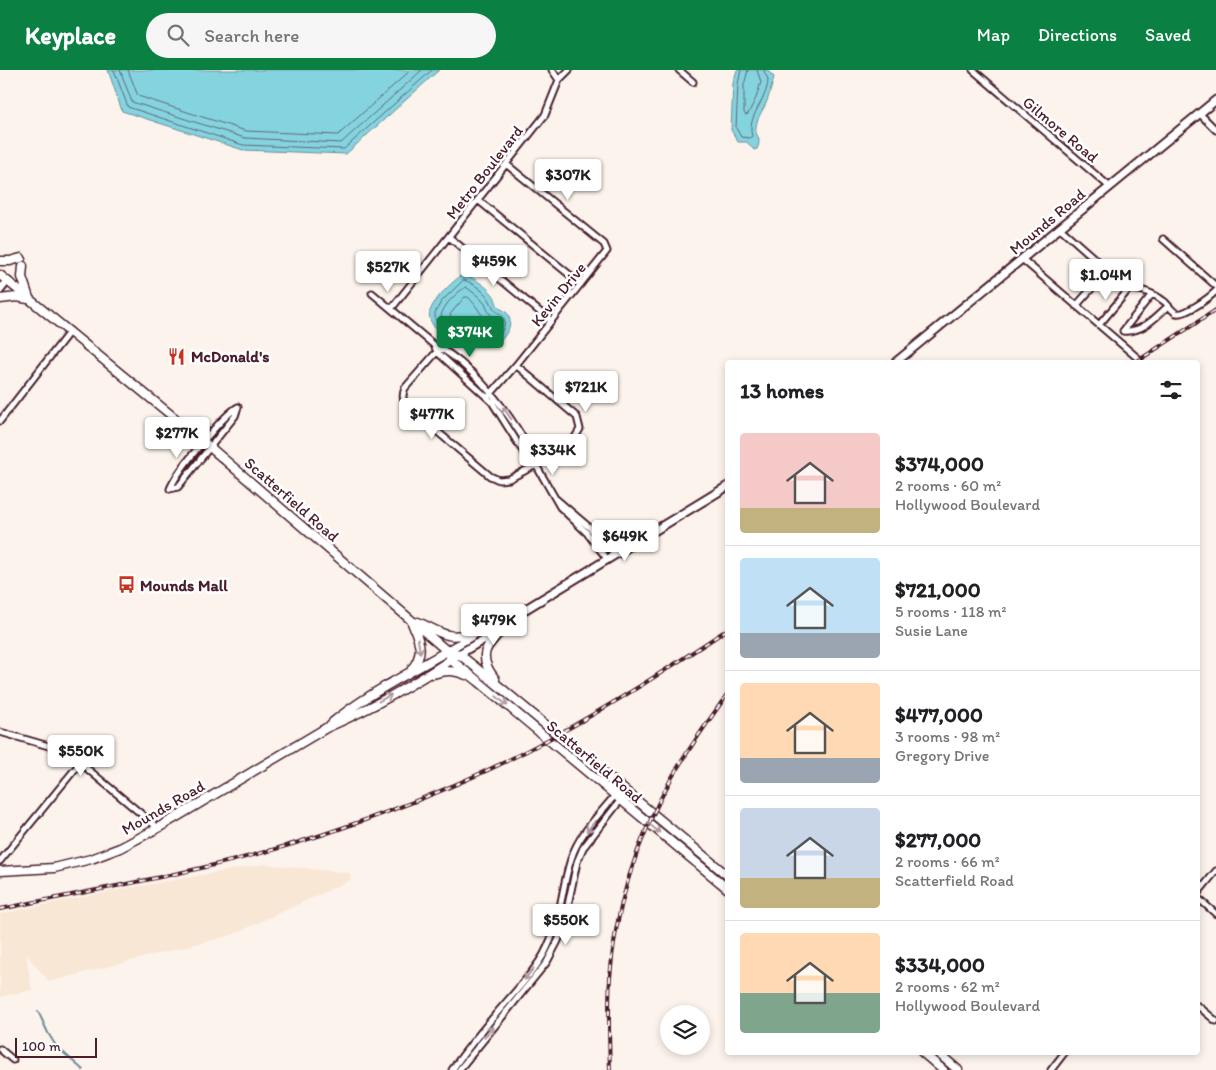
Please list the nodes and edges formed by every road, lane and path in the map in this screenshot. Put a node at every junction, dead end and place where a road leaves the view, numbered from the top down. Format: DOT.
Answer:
graph roads {
  1 [pos="552,70"];
  2 [pos="569,70"];
  3 [pos="679,70"];
  4 [pos="973,70"];
  5 [pos="559,80"];
  6 [pos="693,82"];
  7 [pos="1216,100"];
  8 [pos="1200,114"];
  9 [pos="1216,130"];
  10 [pos="506,164"];
  11 [pos="1110,187"];
  12 [pos="478,200"];
  13 [pos="1060,228"];
  14 [pos="449,237"];
  15 [pos="1162,239"];
  16 [pos="21,258"];
  17 [pos="1022,260"];
  18 [pos="0,261"];
  19 [pos="24,266"];
  20 [pos="1108,270"];
  21 [pos="0,276"];
  22 [pos="7,281"];
  23 [pos="581,284"];
  24 [pos="1216,286"];
  25 [pos="1129,289"];
  26 [pos="0,290"];
  27 [pos="1216,291"];
  28 [pos="372,293"];
  29 [pos="1152,294"];
  30 [pos="0,299"];
  31 [pos="30,299"];
  32 [pos="1076,306"];
  33 [pos="1168,306"];
  34 [pos="392,308"];
  35 [pos="551,322"];
  36 [pos="1098,325"];
  37 [pos="70,331"];
  38 [pos="434,345"];
  39 [pos="441,347"];
  40 [pos="437,352"];
  41 [pos="898,360"];
  42 [pos="1140,360"];
  43 [pos="516,365"];
  44 [pos="490,395"];
  45 [pos="0,421"];
  46 [pos="207,444"];
  47 [pos="536,465"];
  48 [pos="725,488"];
  49 [pos="554,497"];
  50 [pos="616,555"];
  51 [pos="608,560"];
  52 [pos="410,618"];
  53 [pos="511,618"];
  54 [pos="500,619"];
  55 [pos="505,628"];
  56 [pos="448,651"];
  57 [pos="459,654"];
  58 [pos="451,660"];
  59 [pos="409,673"];
  60 [pos="415,681"];
  61 [pos="478,681"];
  62 [pos="500,687"];
  63 [pos="326,728"];
  64 [pos="0,732"];
  65 [pos="80,763"];
  66 [pos="624,790"];
  67 [pos="618,798"];
  68 [pos="158,828"];
  69 [pos="0,861"];
  70 [pos="0,871"];
  71 [pos="1216,871"];
  72 [pos="725,874"];
  73 [pos="725,887"];
  74 [pos="1200,891"];
  75 [pos="1200,900"];
  76 [pos="1216,914"];
  77 [pos="1200,1008"];
  78 [pos="1216,1021"];
  79 [pos="0,1049"];
  80 [pos="926,1055"];
  81 [pos="941,1055"];
  82 [pos="1063,1055"];
  83 [pos="13,1060"];
  84 [pos="452,1070"];
  85 [pos="458,1070"];
  86 [pos="943,1070"];
  87 [pos="958,1070"];
  88 [pos="1051,1070"];
  1 -- 5 [label="street"];
  2 -- 5 [label="street, Metro Boulevard"];
  3 -- 6 [label="street"];
  4 -- 11 [label="street, Gilmore Road"];
  5 -- 10 [label="street, Metro Boulevard"];
  7 -- 8 [label="main road, Mounds Road"];
  8 -- 9 [label="street"];
  8 -- 11 [label="main road, Mounds Road"];
  10 -- 12 [label="street, Metro Boulevard"];
  10 -- 23 [label="street, Kevin Drive"];
  11 -- 13 [label="main road, Mounds Road"];
  12 -- 14 [label="street, Metro Boulevard"];
  12 -- 23 [label="street"];
  13 -- 17 [label="main road, Mounds Road"];
  13 -- 20 [label="street"];
  14 -- 34 [label="street, Metro Boulevard"];
  14 -- 35 [label="street"];
  15 -- 24 [label="street"];
  16 -- 18 [label="main road"];
  17 -- 32 [label="street"];
  17 -- 41 [label="main road, Mounds Road"];
  19 -- 31 [label="main road"];
  20 -- 25 [label="street"];
  20 -- 32 [label="street"];
  21 -- 22 [label="main road, Scatterfield Road"];
  22 -- 26 [label="main road"];
  22 -- 31 [label="main road, Scatterfield Road"];
  23 -- 35 [label="street, Kevin Drive"];
  25 -- 29 [label="street"];
  25 -- 36 [label="street"];
  27 -- 33 [label="street"];
  28 -- 34 [label="street"];
  29 -- 33 [label="street"];
  29 -- 33 [label="street"];
  30 -- 31 [label="main road"];
  31 -- 37 [label="main road, Scatterfield Road"];
  32 -- 36 [label="street"];
  34 -- 38 [label="street"];
  35 -- 43 [label="street, Kevin Drive"];
  36 -- 42 [label="street"];
  37 -- 45 [label="street"];
  37 -- 46 [label="main road, Scatterfield Road"];
  38 -- 39 [label="street"];
  38 -- 40 [label="street"];
  39 -- 40 [label="street"];
  39 -- 44 [label="street"];
  40 -- 44 [label="street"];
  40 -- 47 [label="street"];
  43 -- 44 [label="street, Kevin Drive"];
  43 -- 47 [label="street"];
  44 -- 47 [label="street"];
  46 -- 46 [label="street"];
  46 -- 46 [label="street"];
  46 -- 52 [label="main road, Scatterfield Road"];
  47 -- 49 [label="street"];
  48 -- 50 [label="main road, Mounds Road"];
  49 -- 50 [label="street"];
  49 -- 51 [label="street"];
  50 -- 51 [label="main road, Mounds Road"];
  51 -- 53 [label="main road, Mounds Road"];
  52 -- 54 [label="main road"];
  52 -- 56 [label="main road, Scatterfield Road"];
  52 -- 59 [label="main road, one-way"];
  53 -- 54 [label="main road, Mounds Road"];
  53 -- 55 [label="main road, Mounds Road"];
  54 -- 56 [label="main road, Mounds Road"];
  55 -- 57 [label="main road, Mounds Road"];
  55 -- 62 [label="main road"];
  56 -- 57 [label="main road, Scatterfield Road"];
  56 -- 58 [label="main road"];
  56 -- 59 [label="main road, Mounds Road"];
  57 -- 58 [label="main road, Mounds Road"];
  57 -- 62 [label="main road, Scatterfield Road"];
  58 -- 60 [label="main road, Mounds Road"];
  58 -- 61 [label="main road, Scatterfield Road"];
  59 -- 63 [label="main road, Mounds Road"];
  60 -- 61 [label="main road"];
  63 -- 60 [label="main road, Mounds Road, one-way"];
  61 -- 67 [label="main road, Scatterfield Road, one-way"];
  62 -- 66 [label="main road, Scatterfield Road"];
  63 -- 68 [label="main road, Mounds Road"];
  64 -- 65 [label="street"];
  65 -- 68 [label="street"];
  65 -- 69 [label="street"];
  66 -- 67 [label="street"];
  66 -- 72 [label="main road, Scatterfield Road"];
  67 -- 73 [label="main road, Scatterfield Road, one-way"];
  67 -- 84 [label="street, one-way"];
  85 -- 67 [label="street, one-way"];
  68 -- 70 [label="main road, Mounds Road"];
  71 -- 74 [label="street"];
  75 -- 76 [label="street"];
  77 -- 78 [label="street"];
  79 -- 83 [label="street"];
  80 -- 86 [label="main road"];
  81 -- 87 [label="main road"];
  82 -- 88 [label="street"];
}
